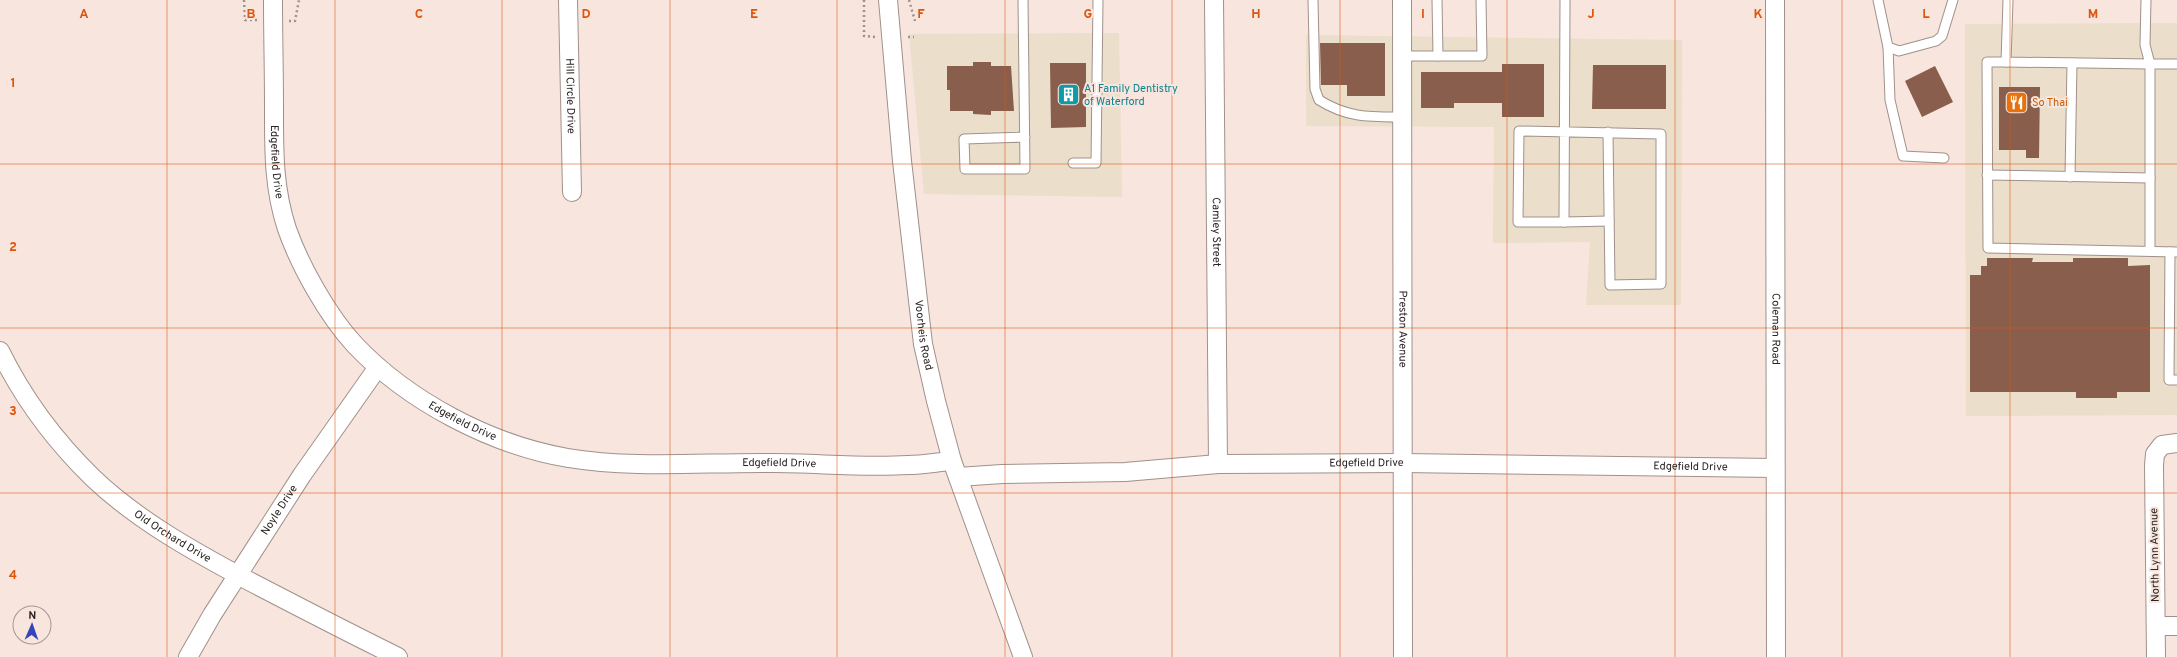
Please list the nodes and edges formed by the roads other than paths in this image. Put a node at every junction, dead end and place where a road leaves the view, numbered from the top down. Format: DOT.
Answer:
graph roads {
  1 [pos="273,0"];
  2 [pos="568,0"];
  3 [pos="888,0"];
  4 [pos="1024,0"];
  5 [pos="1098,0"];
  6 [pos="1214,0"];
  7 [pos="1314,0"];
  8 [pos="1402,0"];
  9 [pos="1437,0"];
  10 [pos="1481,0"];
  11 [pos="1565,0"];
  12 [pos="1775,0"];
  13 [pos="1878,0"];
  14 [pos="1953,0"];
  15 [pos="2008,0"];
  16 [pos="2146,0"];
  17 [pos="1888,47"];
  18 [pos="1402,56"];
  19 [pos="1438,56"];
  20 [pos="2006,62"];
  21 [pos="2072,63"];
  22 [pos="2150,64"];
  23 [pos="2177,64"];
  24 [pos="1402,117"];
  25 [pos="1564,131"];
  26 [pos="1608,132"];
  27 [pos="1025,137"];
  28 [pos="1944,158"];
  29 [pos="1073,163"];
  30 [pos="1987,175"];
  31 [pos="2070,177"];
  32 [pos="2150,178"];
  33 [pos="572,192"];
  34 [pos="1609,221"];
  35 [pos="1564,222"];
  36 [pos="2150,251"];
  37 [pos="2173,252"];
  38 [pos="2173,331"];
  39 [pos="0,351"];
  40 [pos="378,367"];
  41 [pos="2177,380"];
  42 [pos="2177,443"];
  43 [pos="952,461"];
  44 [pos="1403,463"];
  45 [pos="1218,464"];
  46 [pos="1775,468"];
  47 [pos="958,477"];
  48 [pos="239,575"];
  49 [pos="2156,626"];
  50 [pos="2177,626"];
  51 [pos="188,657"];
  52 [pos="398,657"];
  53 [pos="1023,657"];
  54 [pos="1403,657"];
  55 [pos="1776,657"];
  56 [pos="2156,657"];
  1 -- 40 [label="street, Edgefield Drive"];
  2 -- 33 [label="street, Hill Circle Drive"];
  3 -- 43 [label="street, Voorheis Road"];
  4 -- 27 [label="lane"];
  5 -- 29 [label="lane"];
  6 -- 45 [label="street, Camley Street"];
  7 -- 24 [label="lane"];
  8 -- 18 [label="street, Preston Avenue"];
  9 -- 19 [label="lane"];
  10 -- 19 [label="lane"];
  11 -- 25 [label="lane"];
  12 -- 46 [label="street, Coleman Road"];
  13 -- 17 [label="lane"];
  14 -- 17 [label="lane"];
  15 -- 20 [label="lane"];
  16 -- 22 [label="lane"];
  17 -- 28 [label="lane"];
  18 -- 19 [label="lane"];
  18 -- 24 [label="street, Preston Avenue"];
  20 -- 21 [label="lane"];
  20 -- 30 [label="lane"];
  21 -- 22 [label="lane"];
  21 -- 31 [label="lane"];
  22 -- 23 [label="lane"];
  22 -- 32 [label="lane"];
  24 -- 44 [label="street, Preston Avenue"];
  25 -- 26 [label="lane"];
  25 -- 35 [label="lane"];
  25 -- 35 [label="lane"];
  26 -- 34 [label="lane"];
  26 -- 34 [label="lane"];
  27 -- 27 [label="lane"];
  30 -- 31 [label="lane"];
  30 -- 36 [label="lane"];
  31 -- 32 [label="lane"];
  32 -- 36 [label="lane"];
  34 -- 35 [label="lane"];
  36 -- 37 [label="lane"];
  37 -- 38 [label="lane"];
  38 -- 41 [label="lane"];
  39 -- 48 [label="street, Old Orchard Drive"];
  40 -- 43 [label="street, Edgefield Drive"];
  40 -- 48 [label="street, Noyle Drive"];
  42 -- 49 [label="street, North Lynn Avenue"];
  43 -- 47 [label="street, Voorheis Road"];
  44 -- 45 [label="street, Edgefield Drive"];
  44 -- 46 [label="street, Edgefield Drive"];
  44 -- 54 [label="street, Preston Avenue"];
  45 -- 47 [label="street, Edgefield Drive"];
  46 -- 55 [label="street, Coleman Road"];
  47 -- 53 [label="street, Voorheis Road"];
  48 -- 51 [label="street, Noyle Drive"];
  48 -- 52 [label="street, Old Orchard Drive"];
  49 -- 50 [label="street"];
  49 -- 56 [label="street, North Lynn Avenue"];
}
